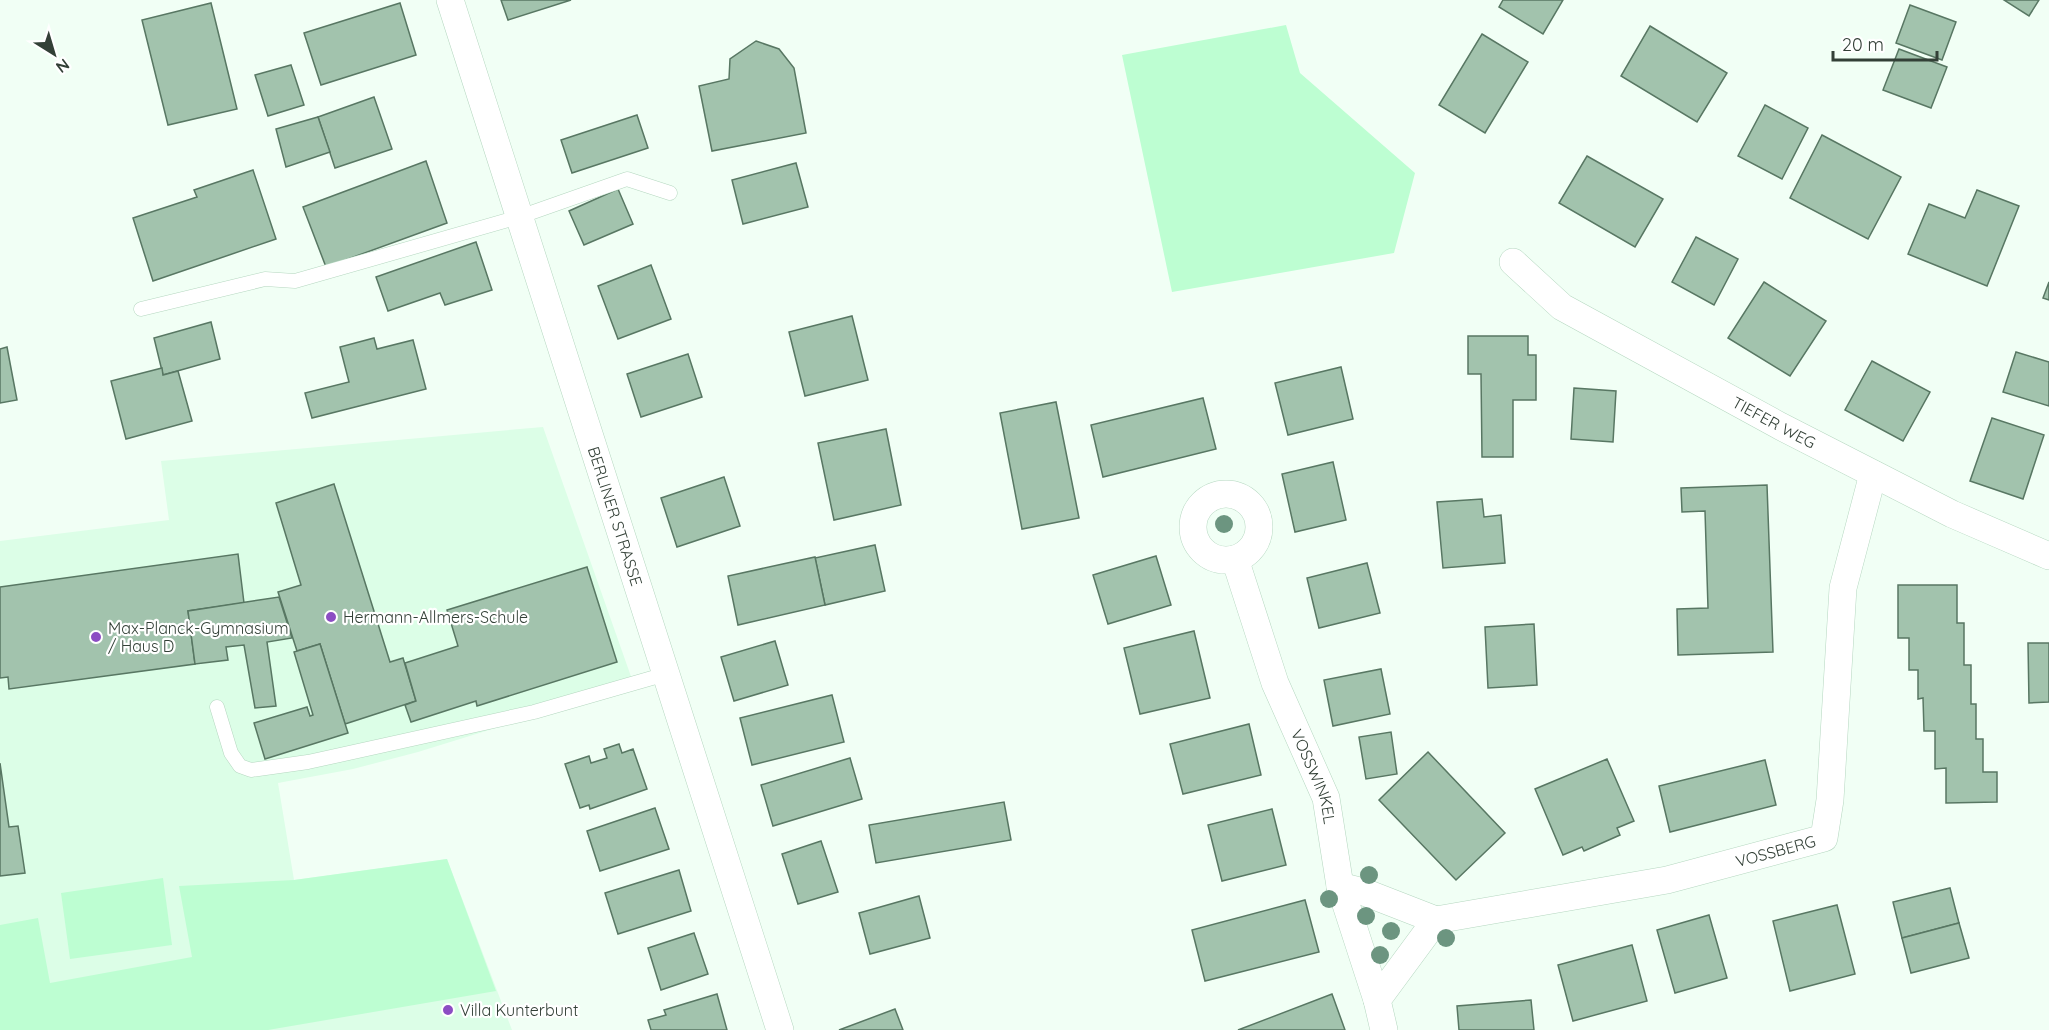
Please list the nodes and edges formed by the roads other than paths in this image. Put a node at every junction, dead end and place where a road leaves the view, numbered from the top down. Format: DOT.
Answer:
graph roads {
  1 [pos="450,0"];
  2 [pos="670,192"];
  3 [pos="519,217"];
  4 [pos="1513,262"];
  5 [pos="141,309"];
  6 [pos="1873,474"];
  7 [pos="2049,556"];
  8 [pos="1235,560"];
  9 [pos="666,674"];
  10 [pos="217,707"];
  11 [pos="1340,885"];
  12 [pos="1436,920"];
  13 [pos="1377,1000"];
  14 [pos="780,1030"];
  15 [pos="1384,1030"];
  1 -- 3 [label="street, BERLINER STRASSE"];
  2 -- 3 [label="lane"];
  3 -- 5 [label="lane"];
  3 -- 9 [label="street, BERLINER STRASSE"];
  4 -- 6 [label="street, TIEFER WEG"];
  6 -- 7 [label="street, TIEFER WEG"];
  6 -- 12 [label="street, VOSSBERG"];
  8 -- 11 [label="street, VOSSWINKEL"];
  9 -- 10 [label="lane"];
  9 -- 14 [label="street, BERLINER STRASSE"];
  11 -- 12 [label="street"];
  11 -- 13 [label="street, VOSSWINKEL"];
  12 -- 13 [label="street"];
  13 -- 15 [label="street"];
}
